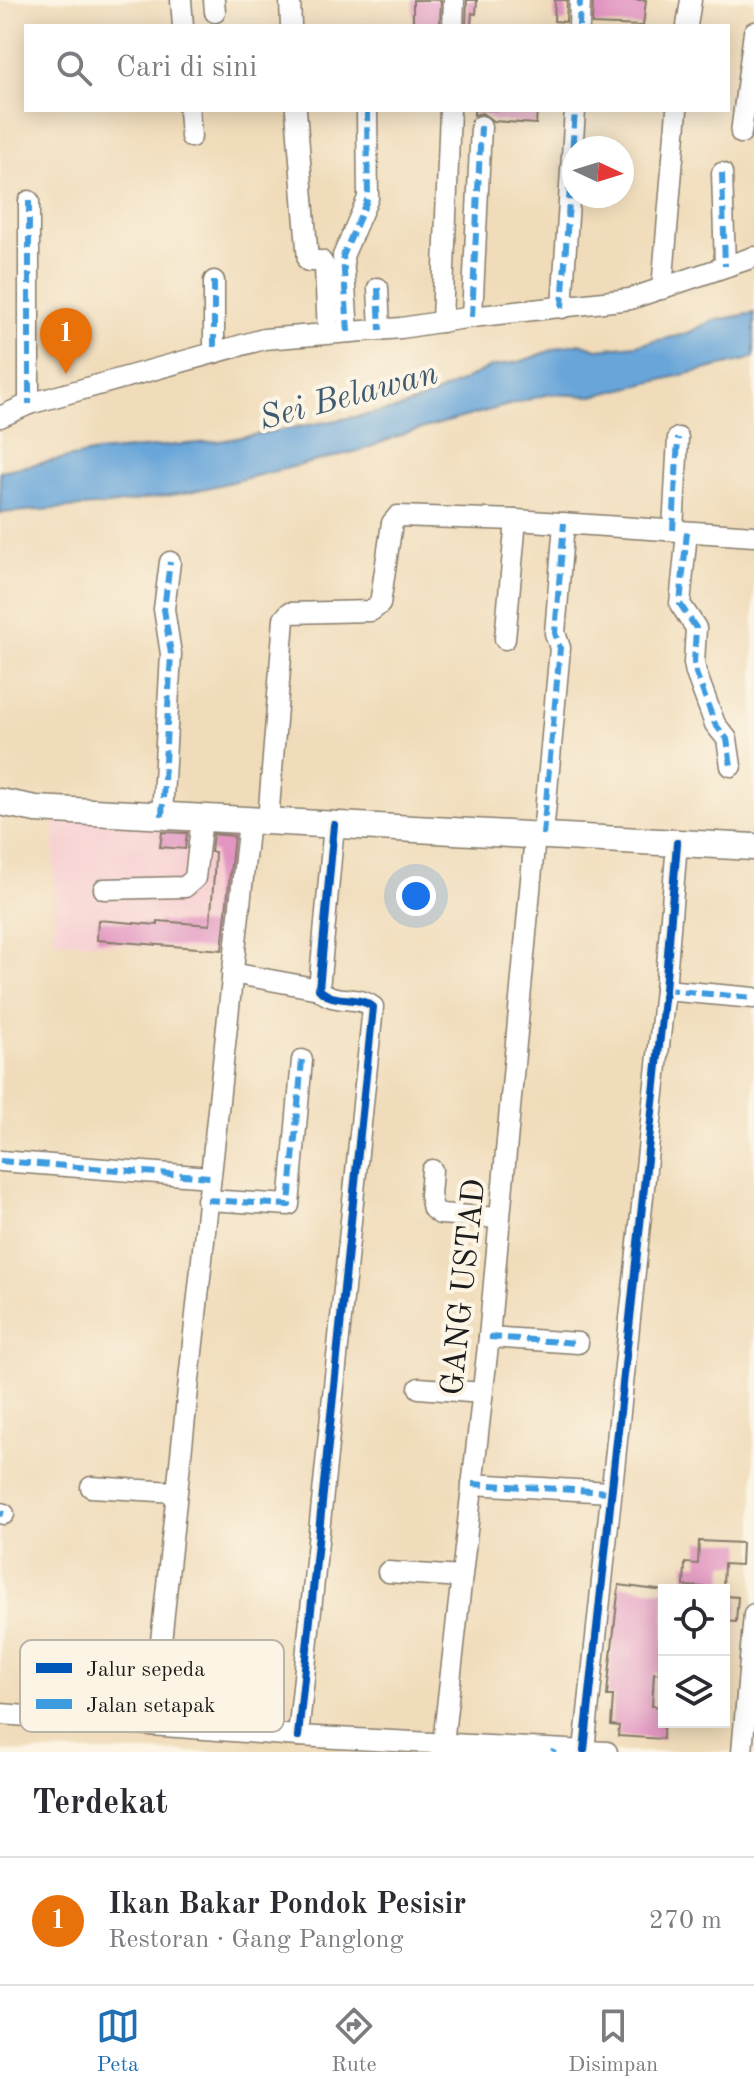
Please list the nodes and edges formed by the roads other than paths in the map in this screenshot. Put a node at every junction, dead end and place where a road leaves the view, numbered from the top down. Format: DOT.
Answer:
graph roads {
  1 [pos="181,0"];
  2 [pos="290,0"];
  3 [pos="454,0"];
  4 [pos="580,0"];
  5 [pos="691,0"];
  6 [pos="183,24"];
  7 [pos="291,24"];
  8 [pos="453,24"];
  9 [pos="579,24"];
  10 [pos="687,24"];
  11 [pos="754,32"];
  12 [pos="189,112"];
  13 [pos="296,112"];
  14 [pos="450,112"];
  15 [pos="575,112"];
  16 [pos="677,112"];
  17 [pos="367,113"];
  18 [pos="481,126"];
  19 [pos="741,133"];
  20 [pos="191,137"];
  21 [pos="722,173"];
  22 [pos="29,201"];
  23 [pos="754,257"];
  24 [pos="725,266"];
  25 [pos="214,281"];
  26 [pos="378,288"];
  27 [pos="662,289"];
  28 [pos="562,308"];
  29 [pos="472,317"];
  30 [pos="442,322"];
  31 [pos="380,330"];
  32 [pos="338,333"];
  33 [pos="214,353"];
  34 [pos="29,404"];
  35 [pos="0,417"];
  36 [pos="678,438"];
  37 [pos="516,520"];
  38 [pos="564,523"];
  39 [pos="680,531"];
  40 [pos="754,536"];
  41 [pos="170,562"];
  42 [pos="505,639"];
  43 [pos="731,766"];
  44 [pos="0,802"];
  45 [pos="162,816"];
  46 [pos="202,818"];
  47 [pos="259,821"];
  48 [pos="334,825"];
  49 [pos="539,836"];
  50 [pos="677,843"];
  51 [pos="754,847"];
  52 [pos="104,889"];
  53 [pos="232,973"];
  54 [pos="319,989"];
  55 [pos="665,990"];
  56 [pos="754,998"];
  57 [pos="302,1060"];
  58 [pos="0,1161"];
  59 [pos="432,1170"];
  60 [pos="210,1177"];
  61 [pos="207,1200"];
  62 [pos="499,1218"];
  63 [pos="489,1337"];
  64 [pos="578,1343"];
  65 [pos="419,1388"];
  66 [pos="482,1393"];
  67 [pos="472,1484"];
  68 [pos="91,1487"];
  69 [pos="175,1492"];
  70 [pos="610,1492"];
  71 [pos="388,1572"];
  72 [pos="461,1577"];
  73 [pos="754,1614"];
  74 [pos="160,1640"];
  75 [pos="0,1714"];
  76 [pos="20,1715"];
  77 [pos="245,1732"];
  78 [pos="298,1736"];
  79 [pos="443,1743"];
  80 [pos="584,1750"];
  81 [pos="607,1752"];
  82 [pos="742,1752"];
  1 -- 6 [label="street"];
  2 -- 7 [label="street"];
  3 -- 8 [label="street"];
  4 -- 9 [label="street"];
  5 -- 10 [label="street"];
  11 -- 19 [label="street"];
  12 -- 20 [label="street"];
  13 -- 32 [label="street"];
  14 -- 30 [label="street"];
  15 -- 28 [label="street"];
  16 -- 27 [label="street"];
  17 -- 32 [label="street"];
  18 -- 29 [label="street"];
  21 -- 24 [label="street"];
  22 -- 34 [label="street"];
  23 -- 24 [label="street"];
  24 -- 27 [label="street"];
  25 -- 33 [label="street"];
  26 -- 31 [label="street"];
  27 -- 28 [label="street"];
  28 -- 29 [label="street"];
  29 -- 30 [label="street"];
  30 -- 31 [label="street"];
  31 -- 32 [label="street"];
  32 -- 33 [label="street"];
  33 -- 34 [label="street"];
  34 -- 35 [label="street"];
  36 -- 39 [label="street"];
  37 -- 38 [label="street"];
  37 -- 42 [label="street"];
  37 -- 47 [label="street"];
  38 -- 39 [label="street"];
  38 -- 49 [label="street, GANG USTAD"];
  39 -- 40 [label="street"];
  39 -- 43 [label="street"];
  41 -- 45 [label="street"];
  44 -- 45 [label="main road"];
  45 -- 46 [label="main road"];
  46 -- 47 [label="main road"];
  46 -- 52 [label="street"];
  47 -- 48 [label="main road"];
  47 -- 53 [label="street"];
  48 -- 49 [label="main road"];
  48 -- 54 [label="street"];
  49 -- 50 [label="main road"];
  49 -- 62 [label="street, GANG USTAD"];
  50 -- 51 [label="main road"];
  50 -- 55 [label="street"];
  53 -- 54 [label="street"];
  53 -- 60 [label="street"];
  54 -- 78 [label="street"];
  55 -- 56 [label="street"];
  55 -- 70 [label="street"];
  57 -- 61 [label="street"];
  58 -- 60 [label="street"];
  59 -- 62 [label="street"];
  60 -- 61 [label="street"];
  61 -- 69 [label="street"];
  62 -- 63 [label="street, GANG USTAD"];
  63 -- 64 [label="street"];
  63 -- 66 [label="street, GANG USTAD"];
  65 -- 66 [label="street"];
  66 -- 67 [label="street, GANG USTAD"];
  67 -- 70 [label="street"];
  67 -- 72 [label="street, GANG USTAD"];
  68 -- 69 [label="street"];
  69 -- 74 [label="street"];
  70 -- 80 [label="street"];
  71 -- 72 [label="street"];
  72 -- 79 [label="street, GANG USTAD"];
  73 -- 82 [label="street"];
  75 -- 76 [label="street"];
  77 -- 78 [label="street"];
  78 -- 79 [label="street"];
  79 -- 80 [label="street"];
  80 -- 81 [label="street"];
}
